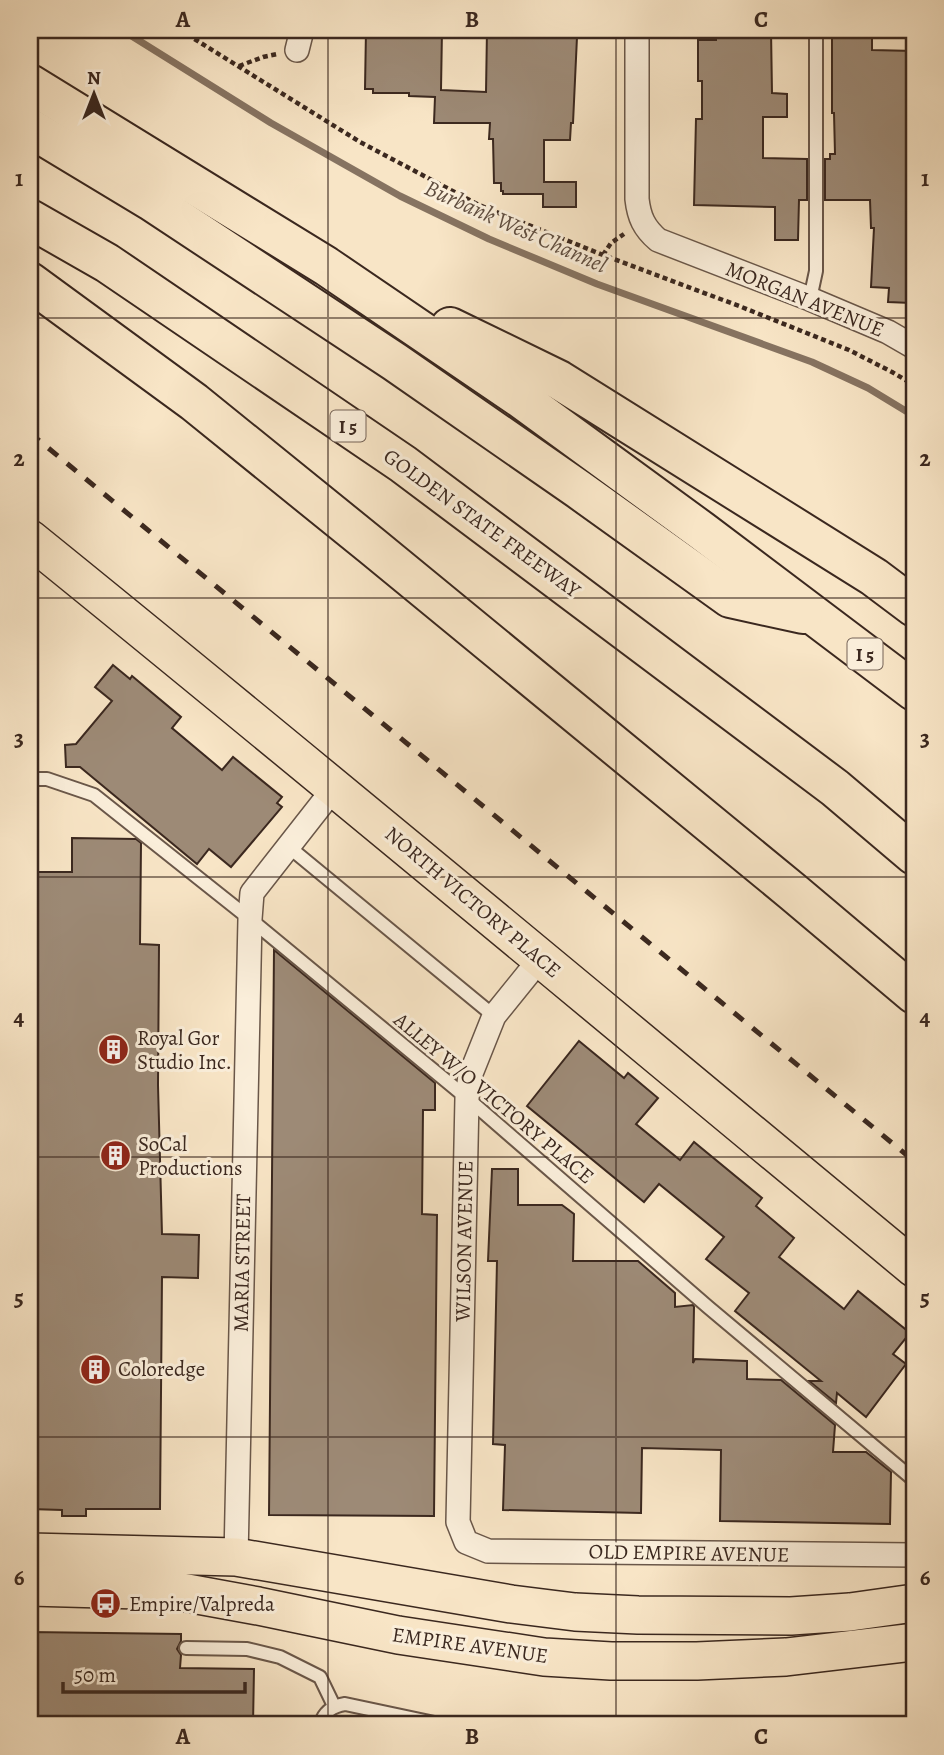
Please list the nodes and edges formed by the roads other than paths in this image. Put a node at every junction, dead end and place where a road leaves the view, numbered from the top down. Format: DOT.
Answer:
graph roads {
  1 [pos="637,30"];
  2 [pos="816,30"];
  3 [pos="30,84"];
  4 [pos="30,128"];
  5 [pos="30,219"];
  6 [pos="326,266"];
  7 [pos="30,282"];
  8 [pos="810,299"];
  9 [pos="914,347"];
  10 [pos="30,539"];
  11 [pos="914,607"];
  12 [pos="815,616"];
  13 [pos="914,691"];
  14 [pos="30,779"];
  15 [pos="335,787"];
  16 [pos="289,847"];
  17 [pos="914,855"];
  18 [pos="250,919"];
  19 [pos="540,959"];
  20 [pos="914,994"];
  21 [pos="494,1016"];
  22 [pos="467,1098"];
  23 [pos="914,1268"];
  24 [pos="914,1480"];
  25 [pos="467,1542"];
  26 [pos="30,1552"];
  27 [pos="914,1555"];
  28 [pos="236,1557"];
  29 [pos="30,1587"];
  30 [pos="914,1603"];
  31 [pos="914,1642"];
  32 [pos="186,1648"];
  33 [pos="334,1706"];
  34 [pos="320,1725"];
  35 [pos="444,1725"];
  1 -- 8 [label="street, MORGAN AVENUE"];
  2 -- 8 [label="lane"];
  3 -- 6 [label="highway, I 5"];
  4 -- 12 [label="highway"];
  5 -- 17 [label="highway, GOLDEN STATE FREEWAY / I 5"];
  6 -- 11 [label="highway"];
  6 -- 12 [label="highway, I 5"];
  7 -- 20 [label="highway"];
  8 -- 9 [label="street, MORGAN AVENUE"];
  10 -- 15 [label="main road, NORTH VICTORY PLACE"];
  12 -- 13 [label="highway, I 5"];
  14 -- 18 [label="lane, ALLEY W/O VICTORY PLACE"];
  15 -- 16 [label="street, MARIA STREET"];
  15 -- 19 [label="main road, NORTH VICTORY PLACE"];
  16 -- 18 [label="street, MARIA STREET"];
  16 -- 21 [label="lane"];
  18 -- 22 [label="lane, ALLEY W/O VICTORY PLACE"];
  18 -- 28 [label="street, MARIA STREET"];
  19 -- 21 [label="street, WILSON AVENUE"];
  19 -- 23 [label="main road, NORTH VICTORY PLACE"];
  21 -- 22 [label="street, WILSON AVENUE"];
  22 -- 24 [label="lane, ALLEY W/O VICTORY PLACE"];
  22 -- 25 [label="street, WILSON AVENUE"];
  25 -- 27 [label="street, OLD EMPIRE AVENUE"];
  26 -- 28 [label="main road"];
  28 -- 30 [label="main road"];
  29 -- 31 [label="main road, EMPIRE AVENUE"];
  32 -- 33 [label="lane"];
  33 -- 34 [label="lane"];
  33 -- 35 [label="lane"];
}
